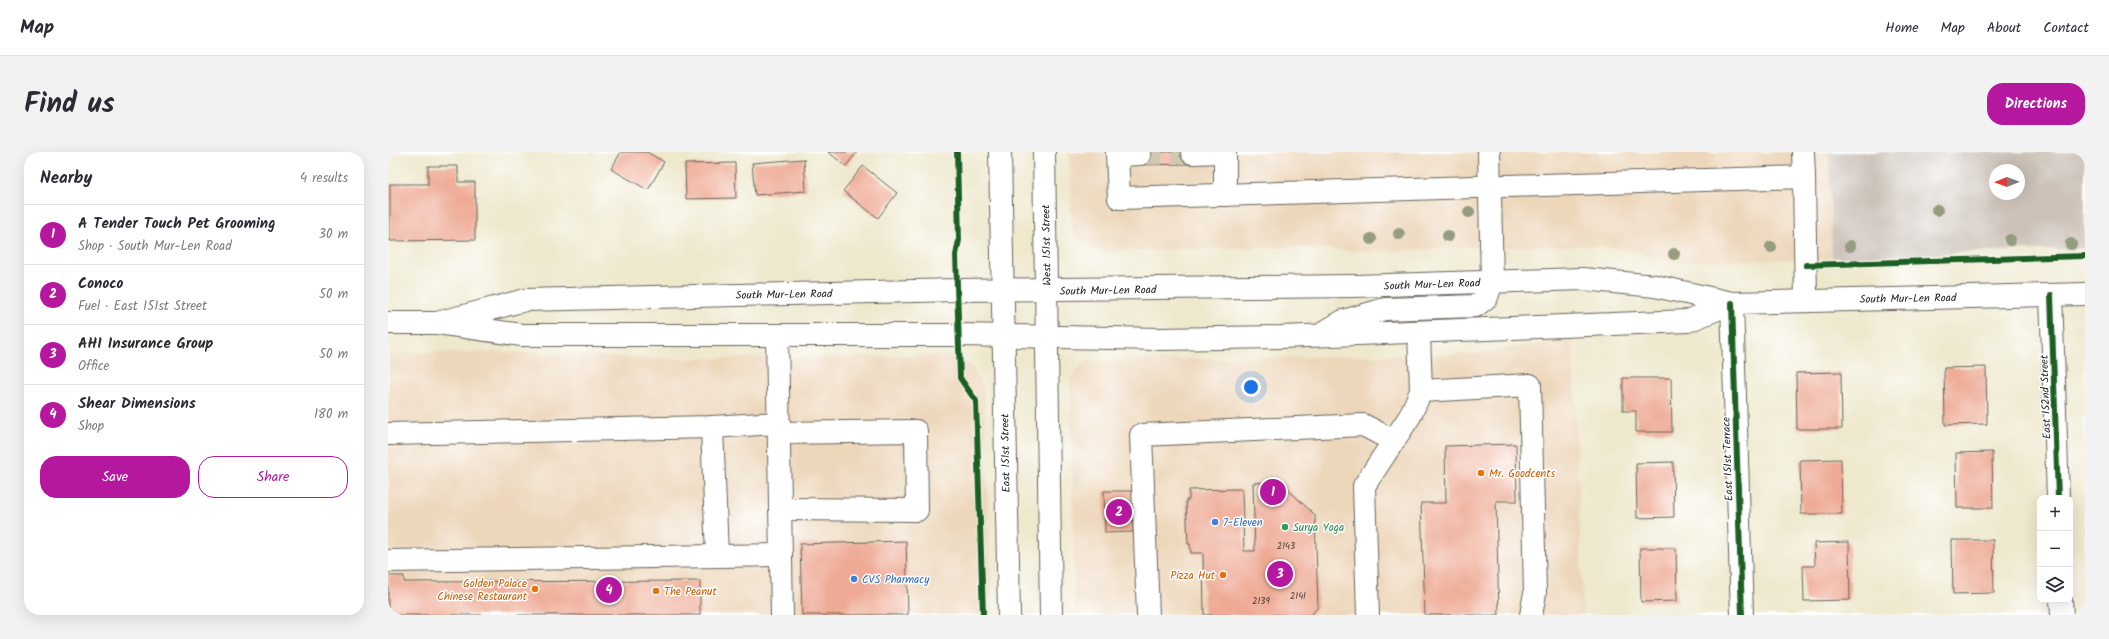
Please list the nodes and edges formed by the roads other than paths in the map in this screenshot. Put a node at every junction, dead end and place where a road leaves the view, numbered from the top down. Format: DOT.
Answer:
graph roads {
  1 [pos="1000,152"];
  2 [pos="1044,152"];
  3 [pos="1224,152"];
  4 [pos="1489,152"];
  5 [pos="1803,152"];
  6 [pos="1192,153"];
  7 [pos="1117,154"];
  8 [pos="1140,154"];
  9 [pos="1804,178"];
  10 [pos="1489,186"];
  11 [pos="1225,195"];
  12 [pos="1492,282"];
  13 [pos="1002,290"];
  14 [pos="1046,291"];
  15 [pos="2085,294"];
  16 [pos="2051,295"];
  17 [pos="1806,300"];
  18 [pos="1732,303"];
  19 [pos="388,323"];
  20 [pos="437,323"];
  21 [pos="1419,332"];
  22 [pos="777,335"];
  23 [pos="1320,335"];
  24 [pos="1003,336"];
  25 [pos="1047,338"];
  26 [pos="1421,391"];
  27 [pos="712,427"];
  28 [pos="779,428"];
  29 [pos="388,434"];
  30 [pos="1394,441"];
  31 [pos="2058,495"];
  32 [pos="780,509"];
  33 [pos="781,555"];
  34 [pos="717,556"];
  35 [pos="388,561"];
  36 [pos="2061,603"];
  37 [pos="782,615"];
  38 [pos="1009,615"];
  39 [pos="1051,615"];
  40 [pos="1148,615"];
  41 [pos="1368,615"];
  42 [pos="1531,615"];
  43 [pos="1742,615"];
  44 [pos="2062,615"];
  1 -- 13 [label="main road"];
  2 -- 14 [label="main road, West 151st Street"];
  3 -- 6 [label="main road"];
  3 -- 11 [label="main road"];
  4 -- 10 [label="main road"];
  5 -- 9 [label="main road"];
  7 -- 8 [label="main road"];
  7 -- 11 [label="main road"];
  9 -- 10 [label="main road"];
  9 -- 17 [label="main road"];
  10 -- 11 [label="main road"];
  10 -- 12 [label="main road"];
  12 -- 14 [label="main road, South Mur-Len Road"];
  12 -- 18 [label="main road, South Mur-Len Road"];
  12 -- 23 [label="main road"];
  13 -- 14 [label="main road, South Mur-Len Road"];
  13 -- 20 [label="main road, South Mur-Len Road"];
  13 -- 24 [label="main road, East 151st Street"];
  14 -- 25 [label="main road, West 151st Street"];
  15 -- 16 [label="main road, South Mur-Len Road"];
  16 -- 17 [label="main road, South Mur-Len Road"];
  16 -- 31 [label="main road, East 152nd Street"];
  17 -- 18 [label="main road, South Mur-Len Road"];
  18 -- 21 [label="main road, South Mur-Len Road"];
  18 -- 43 [label="main road, East 151st Terrace"];
  19 -- 20 [label="main road, South Mur-Len Road"];
  20 -- 22 [label="main road, South Mur-Len Road"];
  21 -- 23 [label="main road, South Mur-Len Road"];
  21 -- 26 [label="main road"];
  22 -- 24 [label="main road, South Mur-Len Road"];
  22 -- 28 [label="main road"];
  23 -- 25 [label="main road, South Mur-Len Road"];
  24 -- 25 [label="main road, South Mur-Len Road"];
  24 -- 38 [label="main road, East 151st Street"];
  25 -- 39 [label="main road"];
  26 -- 30 [label="main road"];
  26 -- 42 [label="main road"];
  27 -- 28 [label="main road"];
  27 -- 29 [label="main road"];
  27 -- 34 [label="main road"];
  28 -- 32 [label="main road"];
  28 -- 32 [label="main road"];
  30 -- 40 [label="main road"];
  30 -- 41 [label="main road"];
  32 -- 33 [label="main road"];
  33 -- 34 [label="main road"];
  33 -- 37 [label="main road"];
  34 -- 35 [label="main road"];
  36 -- 44 [label="main road"];
}
